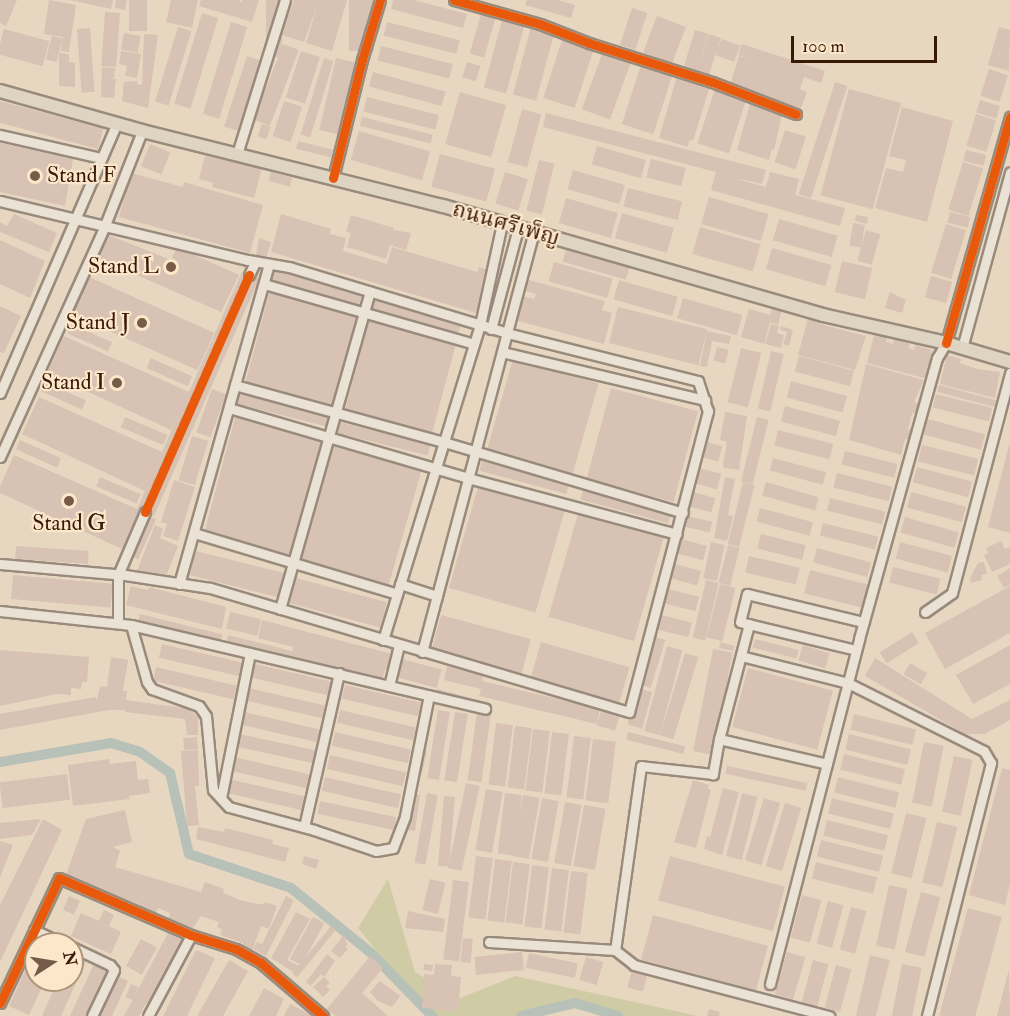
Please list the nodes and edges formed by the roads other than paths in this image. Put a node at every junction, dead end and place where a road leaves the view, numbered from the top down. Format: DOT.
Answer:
graph roads {
  1 [pos="285,0"];
  2 [pos="380,0"];
  3 [pos="454,0"];
  4 [pos="0,92"];
  5 [pos="796,114"];
  6 [pos="1010,117"];
  7 [pos="117,123"];
  8 [pos="142,131"];
  9 [pos="0,135"];
  10 [pos="237,154"];
  11 [pos="101,158"];
  12 [pos="333,178"];
  13 [pos="1009,178"];
  14 [pos="0,201"];
  15 [pos="75,218"];
  16 [pos="502,223"];
  17 [pos="105,225"];
  18 [pos="518,228"];
  19 [pos="534,232"];
  20 [pos="255,262"];
  21 [pos="269,264"];
  22 [pos="249,275"];
  23 [pos="264,284"];
  24 [pos="370,292"];
  25 [pos="364,313"];
  26 [pos="480,325"];
  27 [pos="491,329"];
  28 [pos="507,333"];
  29 [pos="946,343"];
  30 [pos="474,344"];
  31 [pos="962,348"];
  32 [pos="502,352"];
  33 [pos="1010,362"];
  34 [pos="1010,373"];
  35 [pos="235,385"];
  36 [pos="0,393"];
  37 [pos="705,400"];
  38 [pos="229,408"];
  39 [pos="336,412"];
  40 [pos="328,438"];
  41 [pos="444,442"];
  42 [pos="475,452"];
  43 [pos="0,457"];
  44 [pos="436,469"];
  45 [pos="468,478"];
  46 [pos="145,513"];
  47 [pos="683,513"];
  48 [pos="194,533"];
  49 [pos="677,534"];
  50 [pos="293,562"];
  51 [pos="0,564"];
  52 [pos="118,575"];
  53 [pos="179,584"];
  54 [pos="399,589"];
  55 [pos="437,596"];
  56 [pos="280,609"];
  57 [pos="0,611"];
  58 [pos="925,612"];
  59 [pos="864,622"];
  60 [pos="118,623"];
  61 [pos="749,624"];
  62 [pos="131,625"];
  63 [pos="383,640"];
  64 [pos="399,645"];
  65 [pos="856,650"];
  66 [pos="422,652"];
  67 [pos="250,653"];
  68 [pos="741,656"];
  69 [pos="339,673"];
  70 [pos="848,683"];
  71 [pos="389,686"];
  72 [pos="429,695"];
  73 [pos="485,710"];
  74 [pos="719,739"];
  75 [pos="827,764"];
  76 [pos="221,798"];
  77 [pos="304,827"];
  78 [pos="34,930"];
  79 [pos="38,932"];
  80 [pos="191,935"];
  81 [pos="489,942"];
  82 [pos="615,950"];
  83 [pos="84,953"];
  84 [pos="770,984"];
  85 [pos="0,1003"];
  86 [pos="92,1016"];
  87 [pos="148,1016"];
  88 [pos="323,1016"];
  89 [pos="829,1016"];
  90 [pos="927,1016"];
  1 -- 10 [label="street"];
  2 -- 12 [label="street"];
  3 -- 5 [label="street"];
  4 -- 7 [label="main road, ถนนศรีเพ็ญ"];
  6 -- 29 [label="street"];
  7 -- 8 [label="main road, ถนนศรีเพ็ญ"];
  7 -- 11 [label="street"];
  8 -- 10 [label="main road, ถนนศรีเพ็ญ"];
  8 -- 17 [label="street"];
  9 -- 11 [label="street"];
  10 -- 12 [label="main road, ถนนศรีเพ็ญ"];
  11 -- 15 [label="street"];
  12 -- 16 [label="main road, ถนนศรีเพ็ญ"];
  13 -- 31 [label="street"];
  14 -- 15 [label="street"];
  15 -- 17 [label="street"];
  15 -- 36 [label="street"];
  16 -- 18 [label="main road, ถนนศรีเพ็ญ"];
  16 -- 26 [label="street"];
  17 -- 20 [label="street"];
  17 -- 43 [label="street"];
  18 -- 19 [label="main road, ถนนศรีเพ็ญ"];
  18 -- 27 [label="street"];
  19 -- 28 [label="street"];
  19 -- 29 [label="main road, ถนนศรีเพ็ญ"];
  20 -- 21 [label="street"];
  20 -- 22 [label="street"];
  21 -- 23 [label="street"];
  21 -- 24 [label="street"];
  23 -- 25 [label="street"];
  23 -- 35 [label="street"];
  24 -- 25 [label="street"];
  24 -- 26 [label="street"];
  25 -- 30 [label="street"];
  25 -- 39 [label="street"];
  26 -- 27 [label="street"];
  26 -- 30 [label="street"];
  27 -- 28 [label="street"];
  28 -- 32 [label="street"];
  28 -- 37 [label="street"];
  29 -- 31 [label="main road, ถนนศรีเพ็ญ"];
  29 -- 59 [label="street"];
  30 -- 41 [label="street"];
  31 -- 33 [label="main road, ถนนศรีเพ็ญ"];
  32 -- 37 [label="street"];
  32 -- 42 [label="street"];
  34 -- 58 [label="street"];
  35 -- 38 [label="street"];
  35 -- 39 [label="street"];
  37 -- 47 [label="street"];
  38 -- 40 [label="street"];
  38 -- 48 [label="street"];
  39 -- 40 [label="street"];
  39 -- 41 [label="street"];
  40 -- 44 [label="street"];
  40 -- 50 [label="street"];
  41 -- 42 [label="street"];
  41 -- 44 [label="street"];
  42 -- 45 [label="street"];
  42 -- 47 [label="street"];
  44 -- 45 [label="street"];
  44 -- 54 [label="street"];
  45 -- 49 [label="street"];
  45 -- 55 [label="street"];
  46 -- 52 [label="street"];
  47 -- 49 [label="street"];
  48 -- 50 [label="street"];
  48 -- 53 [label="street"];
  49 -- 66 [label="street"];
  50 -- 54 [label="street"];
  50 -- 56 [label="street"];
  51 -- 52 [label="street"];
  52 -- 53 [label="street"];
  52 -- 60 [label="street"];
  53 -- 56 [label="street"];
  54 -- 55 [label="street"];
  54 -- 63 [label="street"];
  55 -- 66 [label="street"];
  56 -- 63 [label="street"];
  57 -- 60 [label="street"];
  59 -- 61 [label="street"];
  59 -- 65 [label="street"];
  60 -- 62 [label="street"];
  61 -- 65 [label="street"];
  61 -- 68 [label="street"];
  62 -- 67 [label="street"];
  62 -- 76 [label="street"];
  63 -- 64 [label="street"];
  64 -- 66 [label="street"];
  64 -- 71 [label="street"];
  65 -- 70 [label="street"];
  67 -- 69 [label="street"];
  67 -- 76 [label="street"];
  68 -- 70 [label="street"];
  68 -- 74 [label="street"];
  69 -- 71 [label="street"];
  69 -- 77 [label="street"];
  70 -- 75 [label="street"];
  70 -- 90 [label="street"];
  71 -- 72 [label="street"];
  72 -- 73 [label="street"];
  72 -- 77 [label="street"];
  74 -- 75 [label="street"];
  74 -- 82 [label="street"];
  75 -- 84 [label="street"];
  76 -- 77 [label="street"];
  78 -- 79 [label="street"];
  78 -- 80 [label="street"];
  78 -- 85 [label="street"];
  80 -- 87 [label="street"];
  80 -- 88 [label="street"];
  81 -- 82 [label="street"];
  82 -- 89 [label="street"];
  83 -- 86 [label="street"];
}
